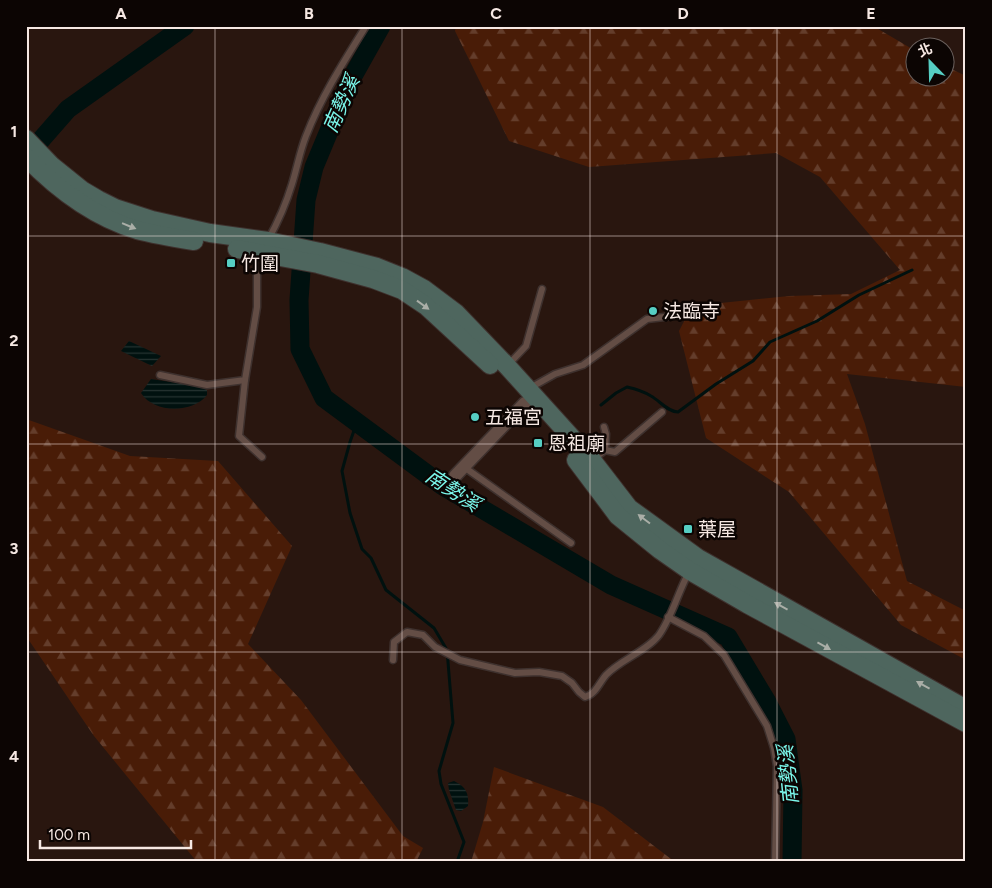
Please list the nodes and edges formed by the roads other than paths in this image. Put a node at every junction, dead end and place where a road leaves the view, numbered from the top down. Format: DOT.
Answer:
graph roads {
  1 [pos="366,26"];
  2 [pos="26,139"];
  3 [pos="26,157"];
  4 [pos="47,170"];
  5 [pos="271,248"];
  6 [pos="542,290"];
  7 [pos="681,315"];
  8 [pos="452,319"];
  9 [pos="507,366"];
  10 [pos="160,375"];
  11 [pos="244,380"];
  12 [pos="527,396"];
  13 [pos="662,412"];
  14 [pos="604,427"];
  15 [pos="262,457"];
  16 [pos="594,460"];
  17 [pos="459,472"];
  18 [pos="571,543"];
  19 [pos="691,568"];
  20 [pos="668,617"];
  21 [pos="393,660"];
  22 [pos="966,709"];
  23 [pos="966,723"];
  24 [pos="775,862"];
  1 -- 5 [label="lane"];
  2 -- 4 [label="street"];
  3 -- 4 [label="street"];
  4 -- 5 [label="street"];
  5 -- 8 [label="street"];
  5 -- 11 [label="lane"];
  6 -- 9 [label="lane"];
  7 -- 12 [label="lane"];
  8 -- 9 [label="street"];
  8 -- 12 [label="street"];
  9 -- 12 [label="street"];
  10 -- 11 [label="lane"];
  11 -- 15 [label="lane"];
  12 -- 16 [label="street"];
  12 -- 17 [label="street"];
  13 -- 16 [label="lane"];
  14 -- 16 [label="lane"];
  16 -- 19 [label="street"];
  17 -- 18 [label="lane"];
  19 -- 20 [label="lane"];
  22 -- 19 [label="street, one-way"];
  19 -- 23 [label="street, one-way"];
  20 -- 21 [label="lane"];
  20 -- 24 [label="lane"];
}
